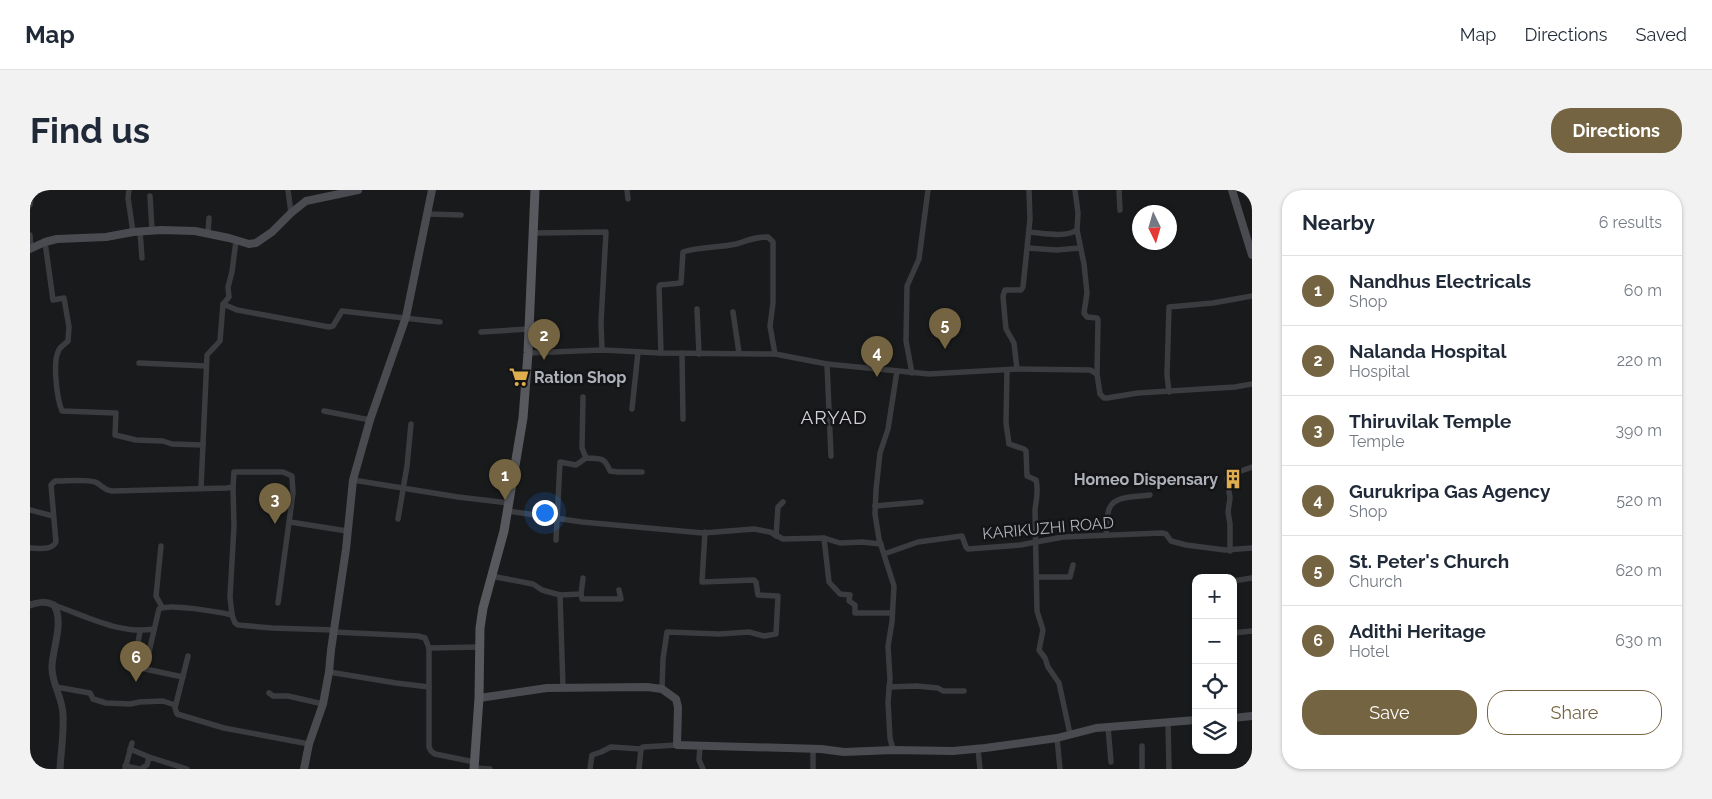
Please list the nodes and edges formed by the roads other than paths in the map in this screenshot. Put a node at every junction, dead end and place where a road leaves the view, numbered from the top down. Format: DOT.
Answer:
graph roads {
  1 [pos="32,190"];
  2 [pos="129,190"];
  3 [pos="288,190"];
  4 [pos="358,190"];
  5 [pos="432,190"];
  6 [pos="535,190"];
  7 [pos="627,190"];
  8 [pos="928,190"];
  9 [pos="1029,190"];
  10 [pos="1075,190"];
  11 [pos="1119,190"];
  12 [pos="1232,190"];
  13 [pos="330,193"];
  14 [pos="150,196"];
  15 [pos="628,199"];
  16 [pos="30,205"];
  17 [pos="1120,210"];
  18 [pos="291,213"];
  19 [pos="427,214"];
  20 [pos="461,215"];
  21 [pos="209,218"];
  22 [pos="152,230"];
  23 [pos="1077,230"];
  24 [pos="137,232"];
  25 [pos="1029,232"];
  26 [pos="208,233"];
  27 [pos="534,233"];
  28 [pos="30,235"];
  29 [pos="236,240"];
  30 [pos="45,242"];
  31 [pos="1028,248"];
  32 [pos="1080,248"];
  33 [pos="30,249"];
  34 [pos="1252,254"];
  35 [pos="142,258"];
  36 [pos="1252,296"];
  37 [pos="223,304"];
  38 [pos="697,309"];
  39 [pos="734,312"];
  40 [pos="406,317"];
  41 [pos="440,322"];
  42 [pos="529,329"];
  43 [pos="481,332"];
  44 [pos="602,350"];
  45 [pos="638,352"];
  46 [pos="528,353"];
  47 [pos="661,353"];
  48 [pos="682,353"];
  49 [pos="739,353"];
  50 [pos="699,354"];
  51 [pos="775,354"];
  52 [pos="139,363"];
  53 [pos="826,364"];
  54 [pos="206,366"];
  55 [pos="1017,369"];
  56 [pos="1007,370"];
  57 [pos="897,371"];
  58 [pos="912,373"];
  59 [pos="1098,374"];
  60 [pos="1252,384"];
  61 [pos="1169,392"];
  62 [pos="583,397"];
  63 [pos="632,409"];
  64 [pos="324,411"];
  65 [pos="683,419"];
  66 [pos="370,420"];
  67 [pos="411,424"];
  68 [pos="203,445"];
  69 [pos="832,456"];
  70 [pos="586,458"];
  71 [pos="1252,467"];
  72 [pos="642,472"];
  73 [pos="353,480"];
  74 [pos="233,487"];
  75 [pos="403,487"];
  76 [pos="201,488"];
  77 [pos="1150,495"];
  78 [pos="783,502"];
  79 [pos="921,502"];
  80 [pos="875,506"];
  81 [pos="508,507"];
  82 [pos="30,510"];
  83 [pos="53,516"];
  84 [pos="557,518"];
  85 [pos="398,519"];
  86 [pos="290,522"];
  87 [pos="347,530"];
  88 [pos="705,532"];
  89 [pos="1106,534"];
  90 [pos="776,536"];
  91 [pos="824,538"];
  92 [pos="556,540"];
  93 [pos="1036,542"];
  94 [pos="881,544"];
  95 [pos="161,546"];
  96 [pos="30,548"];
  97 [pos="1252,548"];
  98 [pos="1230,551"];
  99 [pos="884,554"];
  100 [pos="1073,564"];
  101 [pos="491,576"];
  102 [pos="1037,576"];
  103 [pos="583,578"];
  104 [pos="1252,578"];
  105 [pos="1237,580"];
  106 [pos="619,590"];
  107 [pos="581,594"];
  108 [pos="560,596"];
  109 [pos="278,604"];
  110 [pos="30,605"];
  111 [pos="54,605"];
  112 [pos="162,607"];
  113 [pos="892,613"];
  114 [pos="232,615"];
  115 [pos="154,629"];
  116 [pos="140,631"];
  117 [pos="334,631"];
  118 [pos="1252,631"];
  119 [pos="1237,633"];
  120 [pos="478,647"];
  121 [pos="429,648"];
  122 [pos="188,656"];
  123 [pos="145,669"];
  124 [pos="329,672"];
  125 [pos="183,677"];
  126 [pos="56,687"];
  127 [pos="429,687"];
  128 [pos="889,687"];
  129 [pos="563,688"];
  130 [pos="662,689"];
  131 [pos="964,691"];
  132 [pos="269,693"];
  133 [pos="479,698"];
  134 [pos="323,704"];
  135 [pos="175,705"];
  136 [pos="1252,716"];
  137 [pos="1237,718"];
  138 [pos="1192,720"];
  139 [pos="1168,722"];
  140 [pos="1108,727"];
  141 [pos="1070,734"];
  142 [pos="1057,738"];
  143 [pos="309,744"];
  144 [pos="677,745"];
  145 [pos="700,746"];
  146 [pos="1142,746"];
  147 [pos="641,749"];
  148 [pos="813,749"];
  149 [pos="978,749"];
  150 [pos="893,750"];
  151 [pos="149,757"];
  152 [pos="1111,762"];
  153 [pos="474,766"];
  154 [pos="125,767"];
  155 [pos="60,769"];
  156 [pos="140,769"];
  157 [pos="187,769"];
  158 [pos="304,769"];
  159 [pos="490,769"];
  160 [pos="590,769"];
  161 [pos="639,769"];
  162 [pos="702,769"];
  163 [pos="813,769"];
  164 [pos="980,769"];
  165 [pos="1060,769"];
  166 [pos="1142,769"];
  167 [pos="1169,769"];
  1 -- 16 [label="street"];
  2 -- 24 [label="street"];
  3 -- 18 [label="street"];
  4 -- 13 [label="main road"];
  5 -- 19 [label="main road"];
  6 -- 27 [label="main road"];
  7 -- 15 [label="street"];
  8 -- 58 [label="street"];
  9 -- 25 [label="street"];
  10 -- 23 [label="street"];
  11 -- 17 [label="street"];
  12 -- 34 [label="main road"];
  13 -- 18 [label="main road"];
  14 -- 22 [label="street"];
  18 -- 29 [label="main road"];
  19 -- 20 [label="street"];
  19 -- 40 [label="main road"];
  21 -- 26 [label="street"];
  22 -- 24 [label="main road"];
  22 -- 26 [label="main road"];
  23 -- 25 [label="street"];
  23 -- 32 [label="street"];
  24 -- 30 [label="main road"];
  24 -- 35 [label="street"];
  25 -- 31 [label="street"];
  26 -- 29 [label="main road"];
  27 -- 42 [label="main road"];
  27 -- 44 [label="street"];
  28 -- 33 [label="street"];
  29 -- 37 [label="street"];
  30 -- 33 [label="main road"];
  30 -- 68 [label="street"];
  31 -- 32 [label="street"];
  31 -- 55 [label="street"];
  32 -- 59 [label="street"];
  36 -- 61 [label="street"];
  37 -- 40 [label="street"];
  37 -- 54 [label="street"];
  38 -- 50 [label="street"];
  39 -- 49 [label="street"];
  40 -- 41 [label="street"];
  40 -- 66 [label="main road"];
  42 -- 43 [label="street"];
  42 -- 46 [label="main road"];
  44 -- 45 [label="street"];
  44 -- 46 [label="street"];
  45 -- 47 [label="street"];
  45 -- 63 [label="street"];
  46 -- 81 [label="main road"];
  47 -- 48 [label="street"];
  47 -- 51 [label="street"];
  48 -- 50 [label="street"];
  48 -- 65 [label="street"];
  49 -- 50 [label="street"];
  49 -- 51 [label="street"];
  51 -- 53 [label="street"];
  52 -- 54 [label="street"];
  53 -- 57 [label="street"];
  53 -- 69 [label="street"];
  54 -- 68 [label="street"];
  55 -- 56 [label="street"];
  55 -- 59 [label="street"];
  56 -- 58 [label="street"];
  56 -- 93 [label="street"];
  57 -- 58 [label="street"];
  57 -- 80 [label="street"];
  59 -- 61 [label="street"];
  60 -- 61 [label="street"];
  62 -- 70 [label="street"];
  64 -- 66 [label="street"];
  66 -- 73 [label="main road"];
  67 -- 75 [label="street"];
  68 -- 76 [label="street"];
  70 -- 72 [label="street"];
  70 -- 84 [label="street"];
  71 -- 98 [label="street"];
  73 -- 75 [label="street"];
  73 -- 87 [label="main road"];
  74 -- 76 [label="street"];
  74 -- 86 [label="street"];
  74 -- 114 [label="street"];
  75 -- 81 [label="street"];
  75 -- 85 [label="street"];
  76 -- 83 [label="street"];
  77 -- 89 [label="street"];
  78 -- 90 [label="street"];
  79 -- 80 [label="street"];
  80 -- 94 [label="street"];
  81 -- 84 [label="street"];
  81 -- 101 [label="main road"];
  82 -- 83 [label="street"];
  83 -- 96 [label="street"];
  84 -- 88 [label="street"];
  84 -- 92 [label="street"];
  86 -- 87 [label="street"];
  86 -- 109 [label="street"];
  87 -- 117 [label="main road"];
  88 -- 90 [label="street"];
  88 -- 130 [label="street"];
  89 -- 93 [label="street, KARIKUZHI ROAD"];
  89 -- 98 [label="street, KARIKUZHI ROAD"];
  90 -- 91 [label="street"];
  91 -- 94 [label="street"];
  91 -- 113 [label="street"];
  93 -- 99 [label="street, KARIKUZHI ROAD"];
  93 -- 102 [label="street"];
  94 -- 99 [label="street"];
  95 -- 112 [label="street"];
  97 -- 98 [label="street, KARIKUZHI ROAD"];
  99 -- 113 [label="street"];
  100 -- 102 [label="street"];
  101 -- 108 [label="street"];
  101 -- 120 [label="main road"];
  102 -- 141 [label="street"];
  103 -- 107 [label="street"];
  104 -- 105 [label="street"];
  106 -- 107 [label="street"];
  107 -- 108 [label="street"];
  108 -- 129 [label="street"];
  110 -- 111 [label="street"];
  111 -- 116 [label="street"];
  111 -- 126 [label="street"];
  112 -- 114 [label="street"];
  112 -- 115 [label="street"];
  113 -- 128 [label="street"];
  114 -- 117 [label="street"];
  115 -- 116 [label="street"];
  115 -- 123 [label="street"];
  116 -- 123 [label="street"];
  117 -- 121 [label="street"];
  117 -- 124 [label="main road"];
  118 -- 119 [label="street"];
  120 -- 121 [label="street"];
  120 -- 133 [label="main road"];
  121 -- 127 [label="street"];
  122 -- 125 [label="street"];
  123 -- 125 [label="street"];
  124 -- 127 [label="street"];
  124 -- 134 [label="main road"];
  125 -- 135 [label="street"];
  126 -- 135 [label="street"];
  126 -- 155 [label="street"];
  127 -- 153 [label="street"];
  128 -- 131 [label="street"];
  128 -- 150 [label="street"];
  129 -- 130 [label="main road"];
  129 -- 133 [label="main road"];
  130 -- 144 [label="main road"];
  132 -- 134 [label="street"];
  133 -- 153 [label="main road"];
  134 -- 143 [label="main road"];
  135 -- 143 [label="street"];
  136 -- 137 [label="main road"];
  138 -- 139 [label="main road"];
  139 -- 140 [label="main road"];
  139 -- 167 [label="street"];
  140 -- 141 [label="main road"];
  140 -- 152 [label="street"];
  141 -- 142 [label="main road"];
  142 -- 149 [label="main road"];
  142 -- 165 [label="street"];
  143 -- 158 [label="main road"];
  144 -- 145 [label="main road"];
  144 -- 147 [label="street"];
  145 -- 148 [label="main road"];
  145 -- 162 [label="street"];
  146 -- 166 [label="street"];
  147 -- 160 [label="street"];
  147 -- 161 [label="street"];
  148 -- 150 [label="main road"];
  148 -- 163 [label="street"];
  149 -- 150 [label="main road"];
  149 -- 164 [label="street"];
  151 -- 154 [label="street"];
  151 -- 156 [label="street"];
  151 -- 157 [label="street"];
  153 -- 159 [label="street"];
  154 -- 156 [label="street"];
}
